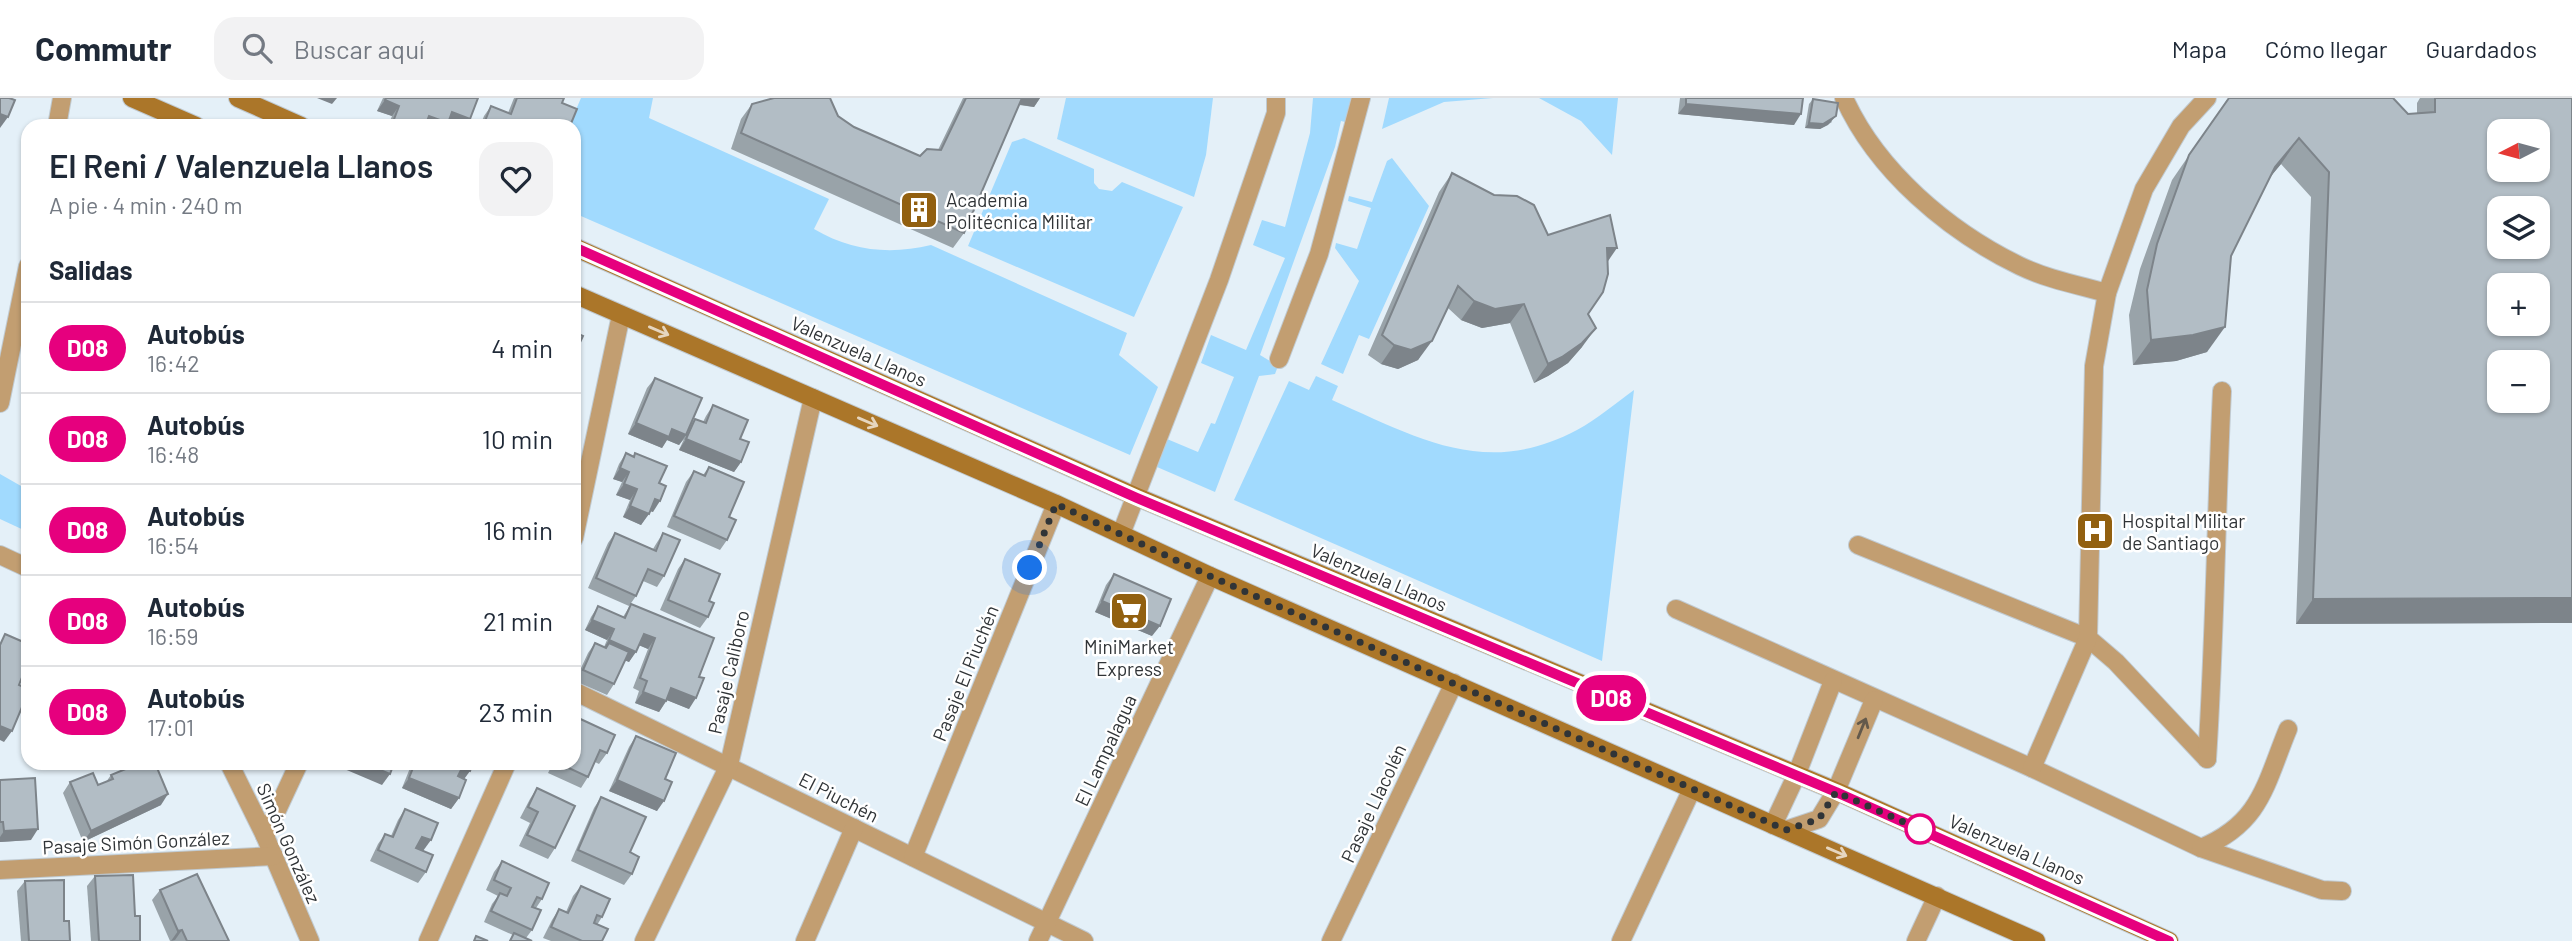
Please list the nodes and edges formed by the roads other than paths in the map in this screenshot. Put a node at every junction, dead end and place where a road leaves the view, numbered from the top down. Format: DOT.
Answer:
graph roads {
  1 [pos="62,98"];
  2 [pos="132,98"];
  3 [pos="238,98"];
  4 [pos="1276,98"];
  5 [pos="1361,98"];
  6 [pos="1844,98"];
  7 [pos="2207,98"];
  8 [pos="58,119"];
  9 [pos="180,119"];
  10 [pos="285,119"];
  11 [pos="581,250"];
  12 [pos="2107,293"];
  13 [pos="581,298"];
  14 [pos="21,300"];
  15 [pos="621,315"];
  16 [pos="1279,359"];
  17 [pos="2222,391"];
  18 [pos="813,398"];
  19 [pos="0,403"];
  20 [pos="1137,498"];
  21 [pos="1056,504"];
  22 [pos="581,505"];
  23 [pos="1121,534"];
  24 [pos="1858,545"];
  25 [pos="0,555"];
  26 [pos="21,565"];
  27 [pos="1210,576"];
  28 [pos="1676,609"];
  29 [pos="2088,638"];
  30 [pos="1833,681"];
  31 [pos="1454,683"];
  32 [pos="581,694"];
  33 [pos="1874,699"];
  34 [pos="2288,729"];
  35 [pos="729,765"];
  36 [pos="2032,768"];
  37 [pos="232,770"];
  38 [pos="296,770"];
  39 [pos="503,770"];
  40 [pos="1796,776"];
  41 [pos="1692,789"];
  42 [pos="1836,792"];
  43 [pos="854,828"];
  44 [pos="1779,828"];
  45 [pos="265,836"];
  46 [pos="2201,848"];
  47 [pos="274,856"];
  48 [pos="913,857"];
  49 [pos="0,870"];
  50 [pos="2342,891"];
  51 [pos="1937,896"];
  52 [pos="1042,933"];
  53 [pos="310,941"];
  54 [pos="428,941"];
  55 [pos="643,941"];
  56 [pos="805,941"];
  57 [pos="1084,941"];
  58 [pos="1331,941"];
  59 [pos="1621,941"];
  60 [pos="1916,941"];
  61 [pos="2036,941"];
  62 [pos="2169,941"];
  1 -- 8 [label="street"];
  2 -- 9 [label="main road"];
  3 -- 10 [label="main road"];
  4 -- 20 [label="street"];
  5 -- 16 [label="street"];
  6 -- 12 [label="street"];
  7 -- 12 [label="street"];
  11 -- 20 [label="main road, Valenzuela Llanos"];
  12 -- 29 [label="street"];
  13 -- 15 [label="main road"];
  14 -- 19 [label="street"];
  15 -- 18 [label="main road, one-way"];
  15 -- 22 [label="street"];
  17 -- 29 [label="street"];
  18 -- 21 [label="main road, one-way"];
  18 -- 35 [label="street, Pasaje Caliboro"];
  20 -- 23 [label="street"];
  20 -- 40 [label="main road, Valenzuela Llanos"];
  21 -- 23 [label="main road"];
  21 -- 48 [label="street, Pasaje El Piuchén"];
  23 -- 27 [label="main road"];
  24 -- 29 [label="street"];
  25 -- 26 [label="street"];
  27 -- 31 [label="main road"];
  27 -- 52 [label="street, El Lampalagua"];
  28 -- 30 [label="street"];
  29 -- 36 [label="street"];
  30 -- 33 [label="street"];
  30 -- 40 [label="street"];
  31 -- 41 [label="main road"];
  31 -- 58 [label="street, Pasaje Llacolén"];
  32 -- 35 [label="street, El Piuchén"];
  33 -- 36 [label="street"];
  42 -- 33 [label="street, one-way"];
  34 -- 46 [label="street"];
  35 -- 43 [label="street, El Piuchén"];
  35 -- 55 [label="street, Pasaje Caliboro"];
  36 -- 46 [label="street"];
  37 -- 45 [label="street, Simón González"];
  38 -- 45 [label="street"];
  39 -- 54 [label="street"];
  40 -- 42 [label="main road, Valenzuela Llanos"];
  40 -- 44 [label="street"];
  41 -- 44 [label="main road"];
  41 -- 59 [label="street"];
  42 -- 44 [label="street"];
  42 -- 62 [label="main road, Valenzuela Llanos"];
  43 -- 48 [label="street, El Piuchén"];
  43 -- 56 [label="street"];
  44 -- 51 [label="main road, one-way"];
  45 -- 47 [label="street, Simón González"];
  46 -- 50 [label="street"];
  47 -- 49 [label="street, Pasaje Simón González"];
  47 -- 53 [label="street, Simón González"];
  48 -- 52 [label="street, El Piuchén"];
  51 -- 60 [label="street"];
  51 -- 61 [label="main road"];
  52 -- 57 [label="street, El Piuchén"];
}
